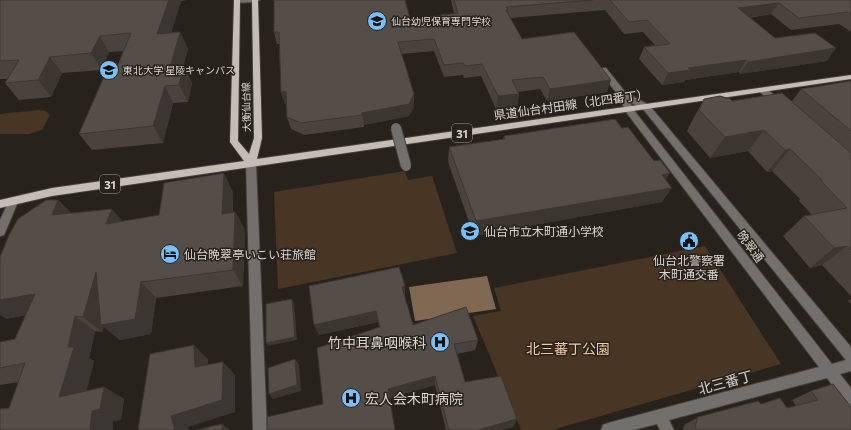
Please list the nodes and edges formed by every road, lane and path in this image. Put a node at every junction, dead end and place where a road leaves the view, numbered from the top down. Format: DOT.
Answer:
graph roads {
  1 [pos="256,0"];
  2 [pos="237,1"];
  3 [pos="600,66"];
  4 [pos="851,77"];
  5 [pos="763,90"];
  6 [pos="623,94"];
  7 [pos="646,107"];
  8 [pos="784,108"];
  9 [pos="630,110"];
  10 [pos="396,128"];
  11 [pos="251,163"];
  12 [pos="406,166"];
  13 [pos="14,202"];
  14 [pos="0,204"];
  15 [pos="0,232"];
  16 [pos="851,357"];
  17 [pos="851,365"];
  18 [pos="829,371"];
  19 [pos="851,399"];
  20 [pos="660,416"];
  21 [pos="260,430"];
  22 [pos="608,430"];
  23 [pos="667,430"];
  1 -- 2 [label="street"];
  1 -- 11 [label="main road, 大衡仙台線"];
  2 -- 11 [label="main road, 大衡仙台線"];
  3 -- 6 [label="street"];
  4 -- 5 [label="main road, 県道仙台村田線（北四番丁） / 31"];
  5 -- 7 [label="main road, 県道仙台村田線（北四番丁） / 31"];
  5 -- 8 [label="street"];
  6 -- 7 [label="street"];
  6 -- 9 [label="street, 晩翠通"];
  7 -- 9 [label="main road, 県道仙台村田線（北四番丁） / 31"];
  7 -- 16 [label="street, 晩翠通"];
  9 -- 11 [label="main road, 県道仙台村田線（北四番丁） / 31"];
  9 -- 18 [label="street, 晩翠通"];
  10 -- 12 [label="street, bridge"];
  11 -- 13 [label="main road, 31"];
  11 -- 21 [label="street"];
  13 -- 14 [label="main road, 31"];
  13 -- 15 [label="street"];
  17 -- 18 [label="street, 北三番丁"];
  18 -- 19 [label="street, 晩翠通"];
  18 -- 20 [label="street, 北三番丁"];
  20 -- 22 [label="street, 北三番丁"];
  20 -- 23 [label="street"];
}
